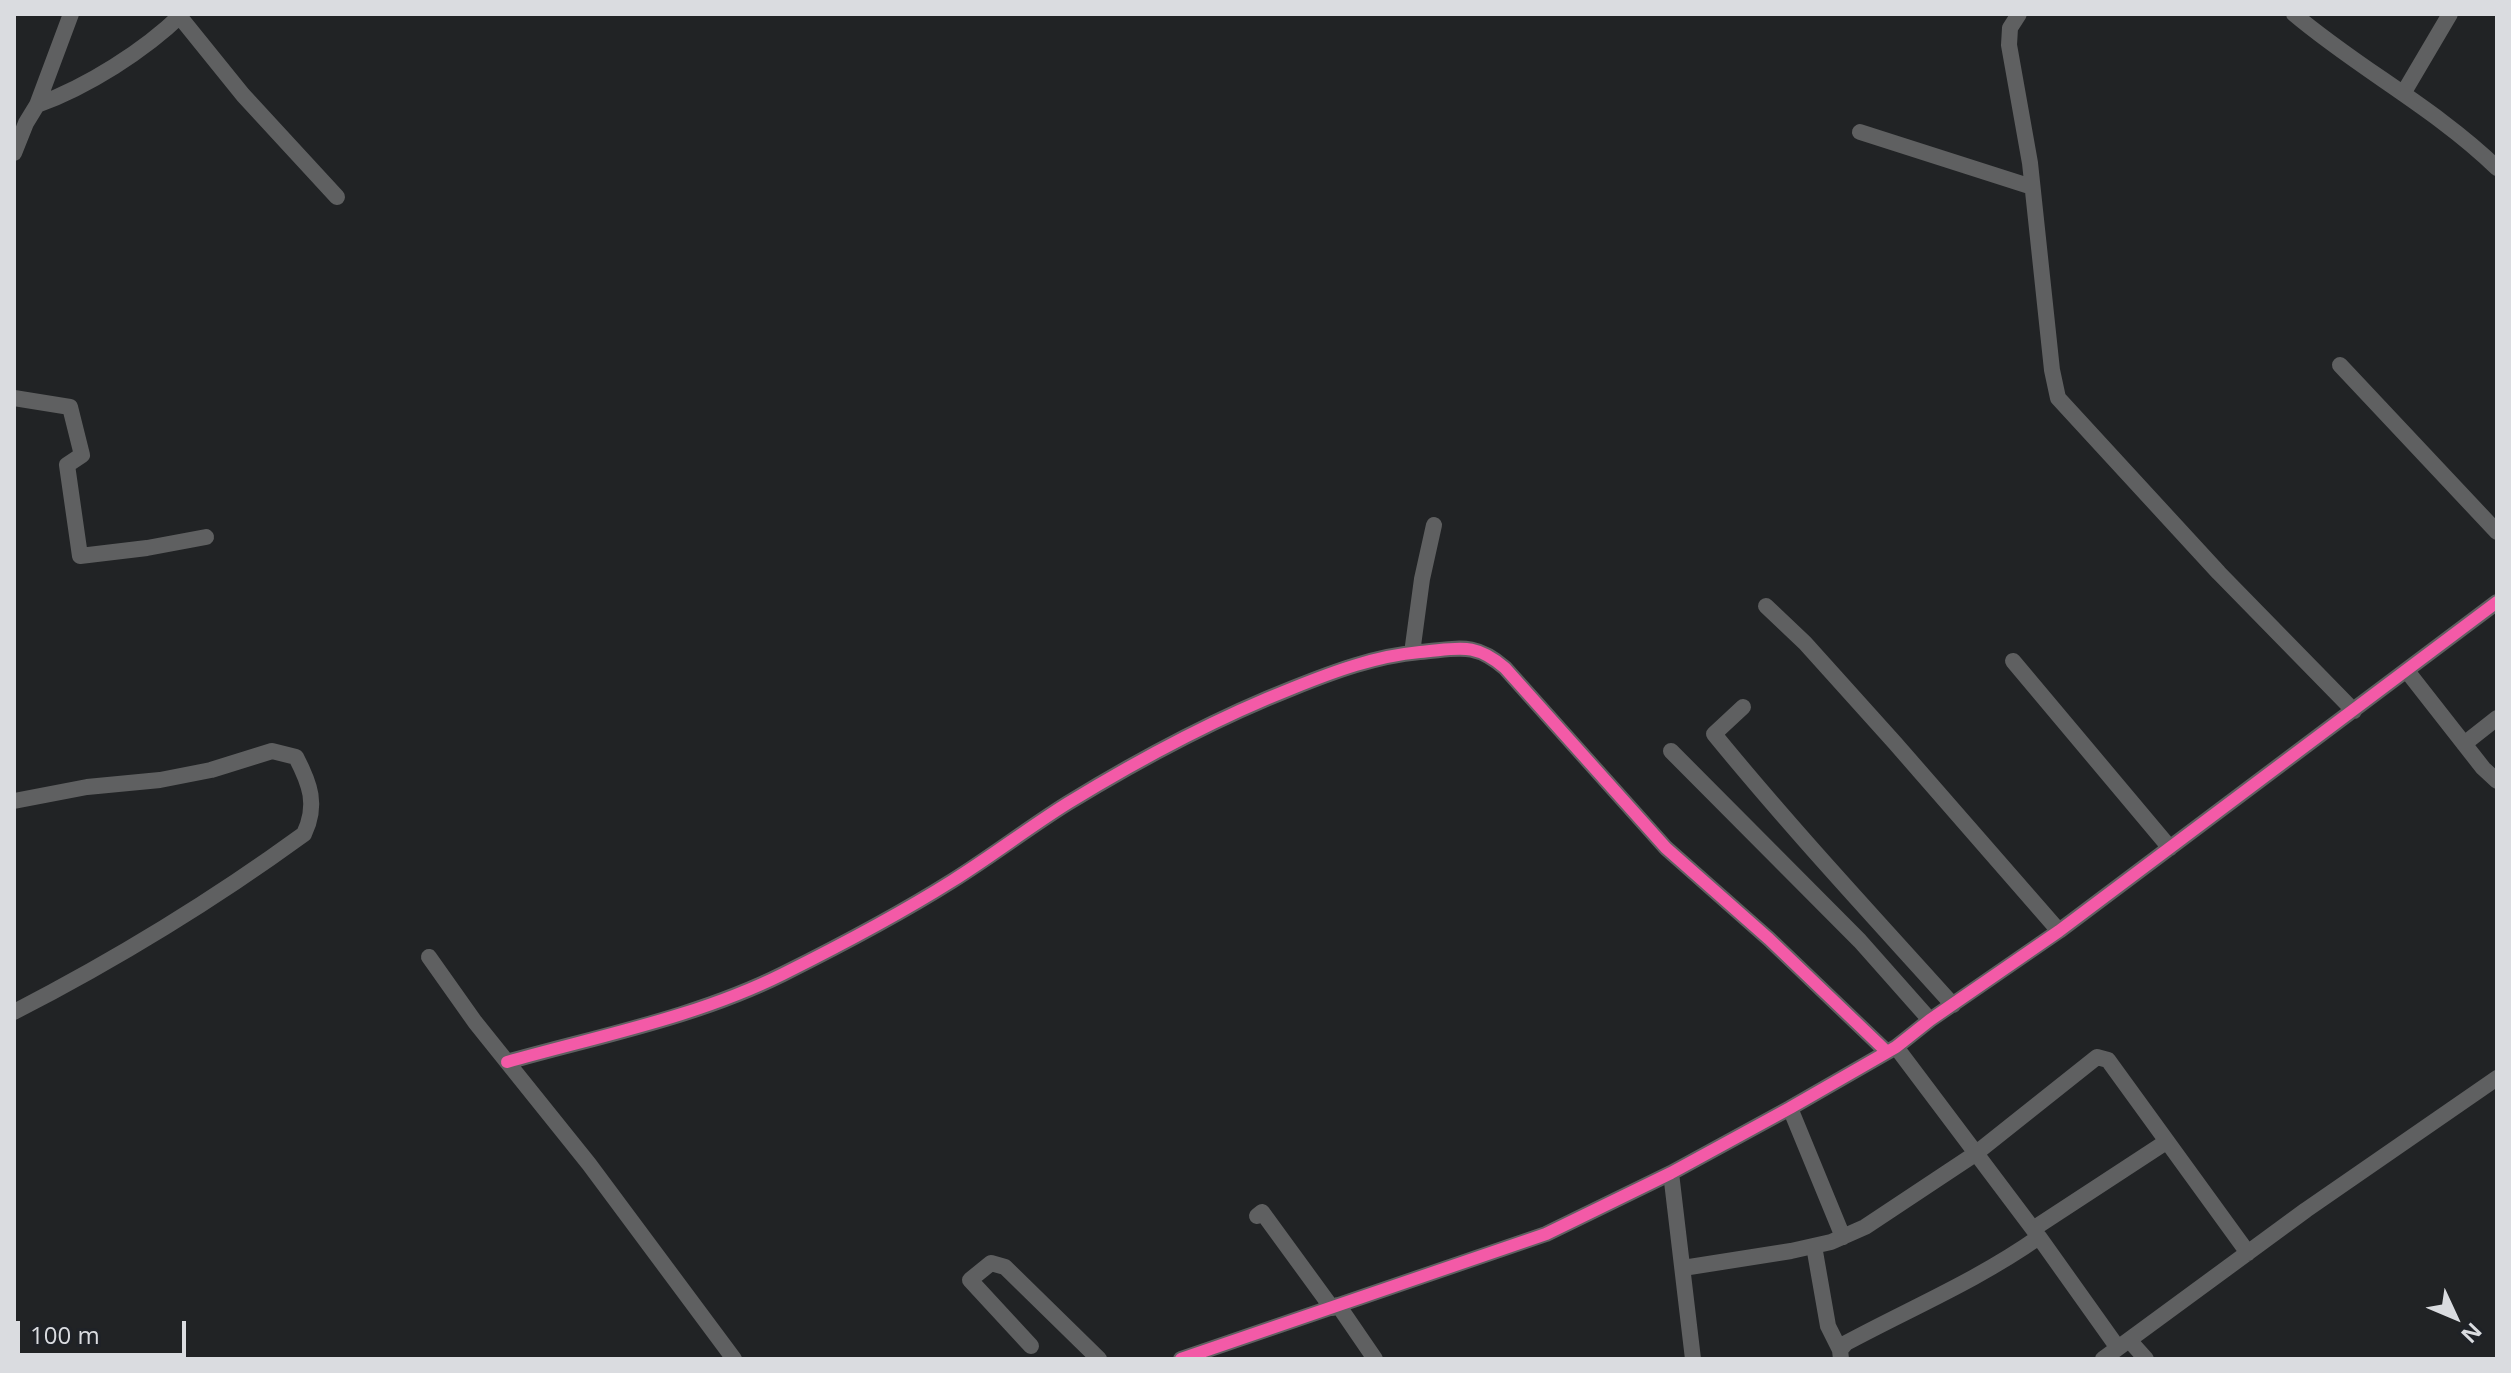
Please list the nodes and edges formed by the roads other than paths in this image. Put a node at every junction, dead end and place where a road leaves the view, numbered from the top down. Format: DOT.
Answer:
graph roads {
  1 [pos="71,14"];
  2 [pos="2019,14"];
  3 [pos="2294,14"];
  4 [pos="2450,14"];
  5 [pos="181,15"];
  6 [pos="2404,92"];
  7 [pos="37,105"];
  8 [pos="1860,132"];
  9 [pos="14,153"];
  10 [pos="2497,168"];
  11 [pos="2032,187"];
  12 [pos="337,197"];
  13 [pos="2340,365"];
  14 [pos="14,398"];
  15 [pos="1434,525"];
  16 [pos="2497,532"];
  17 [pos="206,537"];
  18 [pos="2497,602"];
  19 [pos="1766,606"];
  20 [pos="1412,653"];
  21 [pos="2013,661"];
  22 [pos="2407,671"];
  23 [pos="1743,707"];
  24 [pos="2354,711"];
  25 [pos="2497,718"];
  26 [pos="2464,744"];
  27 [pos="1671,751"];
  28 [pos="2497,781"];
  29 [pos="14,801"];
  30 [pos="2170,848"];
  31 [pos="2059,931"];
  32 [pos="429,957"];
  33 [pos="1953,1005"];
  34 [pos="14,1012"];
  35 [pos="1930,1020"];
  36 [pos="1892,1050"];
  37 [pos="507,1062"];
  38 [pos="2497,1078"];
  39 [pos="1790,1108"];
  40 [pos="2166,1142"];
  41 [pos="1975,1154"];
  42 [pos="1671,1173"];
  43 [pos="1257,1216"];
  44 [pos="2036,1233"];
  45 [pos="1843,1237"];
  46 [pos="1814,1246"];
  47 [pos="2248,1253"];
  48 [pos="1683,1268"];
  49 [pos="1335,1306"];
  50 [pos="2124,1344"];
  51 [pos="1031,1346"];
  52 [pos="1841,1354"];
  53 [pos="734,1359"];
  54 [pos="1099,1359"];
  55 [pos="1183,1359"];
  56 [pos="1375,1359"];
  57 [pos="1693,1359"];
  58 [pos="2103,1359"];
  59 [pos="2146,1359"];
  1 -- 7 [label="street"];
  2 -- 11 [label="street"];
  3 -- 6 [label="street"];
  4 -- 6 [label="street"];
  5 -- 7 [label="street"];
  5 -- 12 [label="street"];
  6 -- 10 [label="street"];
  7 -- 9 [label="street"];
  8 -- 11 [label="street"];
  11 -- 24 [label="street"];
  13 -- 16 [label="street"];
  14 -- 17 [label="street"];
  15 -- 20 [label="street"];
  18 -- 22 [label="street"];
  19 -- 31 [label="street"];
  20 -- 36 [label="street"];
  20 -- 37 [label="street"];
  21 -- 30 [label="street"];
  22 -- 24 [label="street"];
  22 -- 26 [label="street"];
  23 -- 33 [label="street"];
  24 -- 30 [label="street"];
  25 -- 26 [label="street"];
  26 -- 28 [label="street"];
  27 -- 35 [label="street"];
  29 -- 34 [label="street"];
  30 -- 31 [label="street"];
  31 -- 33 [label="street"];
  32 -- 37 [label="street"];
  33 -- 35 [label="street"];
  35 -- 36 [label="street"];
  36 -- 39 [label="street"];
  36 -- 41 [label="street"];
  37 -- 53 [label="street"];
  38 -- 47 [label="street"];
  39 -- 42 [label="street"];
  39 -- 45 [label="street"];
  40 -- 41 [label="street"];
  40 -- 44 [label="street"];
  40 -- 47 [label="street"];
  41 -- 44 [label="street"];
  41 -- 45 [label="street"];
  42 -- 48 [label="street"];
  42 -- 49 [label="street"];
  43 -- 49 [label="street"];
  44 -- 50 [label="street"];
  44 -- 52 [label="street"];
  45 -- 46 [label="street"];
  46 -- 48 [label="street"];
  46 -- 52 [label="street"];
  47 -- 50 [label="street"];
  48 -- 57 [label="street"];
  49 -- 55 [label="street"];
  49 -- 56 [label="street"];
  50 -- 58 [label="street"];
  50 -- 59 [label="street"];
  51 -- 54 [label="street"];
}
